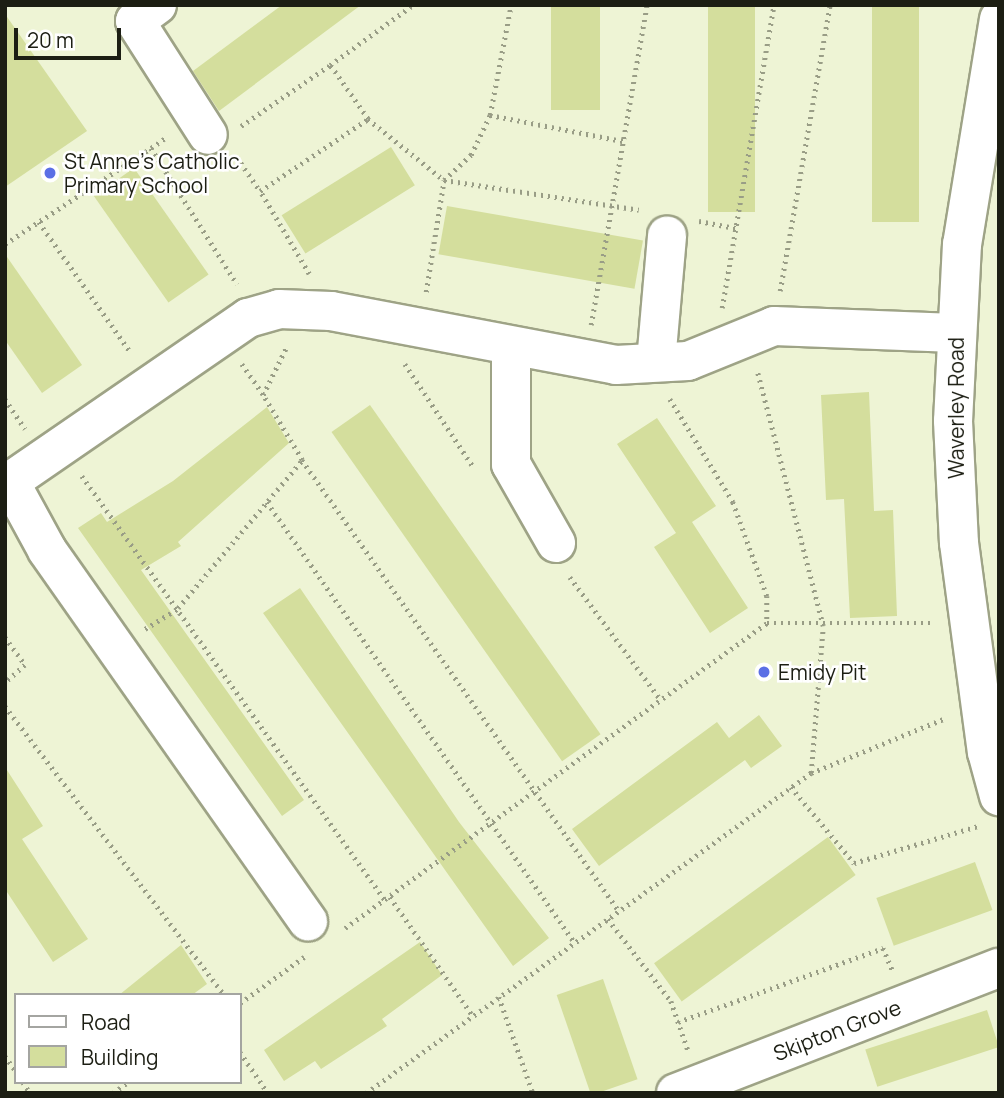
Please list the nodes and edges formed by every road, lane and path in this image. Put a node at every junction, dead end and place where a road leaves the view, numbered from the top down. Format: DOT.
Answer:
graph roads {
  1 [pos="157,5"];
  2 [pos="413,5"];
  3 [pos="511,5"];
  4 [pos="647,5"];
  5 [pos="774,5"];
  6 [pos="830,5"];
  7 [pos="999,19"];
  8 [pos="330,65"];
  9 [pos="490,115"];
  10 [pos="368,119"];
  11 [pos="167,138"];
  12 [pos="225,138"];
  13 [pos="624,141"];
  14 [pos="151,148"];
  15 [pos="444,180"];
  16 [pos="260,191"];
  17 [pos="612,205"];
  18 [pos="39,222"];
  19 [pos="666,222"];
  20 [pos="736,228"];
  21 [pos="5,244"];
  22 [pos="318,309"];
  23 [pos="256,315"];
  24 [pos="376,320"];
  25 [pos="420,328"];
  26 [pos="761,330"];
  27 [pos="955,333"];
  28 [pos="511,348"];
  29 [pos="715,354"];
  30 [pos="585,360"];
  31 [pos="656,362"];
  32 [pos="153,383"];
  33 [pos="61,447"];
  34 [pos="302,460"];
  35 [pos="480,478"];
  36 [pos="7,484"];
  37 [pos="267,502"];
  38 [pos="556,543"];
  39 [pos="178,608"];
  40 [pos="970,622"];
  41 [pos="767,623"];
  42 [pos="823,626"];
  43 [pos="5,637"];
  44 [pos="116,648"];
  45 [pos="5,683"];
  46 [pos="661,700"];
  47 [pos="981,704"];
  48 [pos="5,706"];
  49 [pos="811,773"];
  50 [pos="792,787"];
  51 [pos="538,790"];
  52 [pos="992,810"];
  53 [pos="492,824"];
  54 [pos="387,898"];
  55 [pos="619,911"];
  56 [pos="608,919"];
  57 [pos="318,936"];
  58 [pos="575,943"];
  59 [pos="999,968"];
  60 [pos="223,993"];
  61 [pos="499,998"];
  62 [pos="242,1001"];
  63 [pos="906,1003"];
  64 [pos="473,1016"];
  65 [pos="678,1022"];
  66 [pos="242,1055"];
  67 [pos="688,1088"];
  68 [pos="268,1093"];
  69 [pos="366,1093"];
  70 [pos="533,1093"];
  1 -- 12 [label="street"];
  2 -- 8 [label="path"];
  3 -- 9 [label="path"];
  4 -- 13 [label="path"];
  5 -- 20 [label="path"];
  6 -- 26 [label="path"];
  7 -- 27 [label="street, Waverley Road"];
  8 -- 10 [label="path"];
  8 -- 12 [label="path"];
  9 -- 13 [label="path"];
  9 -- 15 [label="path"];
  10 -- 15 [label="path"];
  10 -- 16 [label="path"];
  11 -- 14 [label="path"];
  12 -- 16 [label="path"];
  13 -- 17 [label="path"];
  14 -- 18 [label="path"];
  14 -- 23 [label="path"];
  15 -- 17 [label="path"];
  15 -- 25 [label="path"];
  16 -- 22 [label="path"];
  17 -- 19 [label="path"];
  17 -- 30 [label="path"];
  18 -- 21 [label="path"];
  18 -- 32 [label="path"];
  19 -- 20 [label="path"];
  19 -- 31 [label="street"];
  20 -- 29 [label="path"];
  22 -- 23 [label="street"];
  22 -- 24 [label="street"];
  22 -- 34 [label="path"];
  23 -- 32 [label="street"];
  24 -- 25 [label="street"];
  24 -- 35 [label="path"];
  25 -- 28 [label="street"];
  26 -- 27 [label="street"];
  26 -- 29 [label="street"];
  26 -- 42 [label="path"];
  27 -- 40 [label="street, Waverley Road"];
  28 -- 30 [label="street"];
  28 -- 38 [label="street"];
  29 -- 31 [label="street"];
  30 -- 31 [label="street"];
  31 -- 41 [label="path"];
  32 -- 33 [label="street"];
  33 -- 36 [label="street"];
  33 -- 39 [label="path"];
  34 -- 37 [label="path"];
  34 -- 51 [label="path"];
  36 -- 44 [label="street"];
  37 -- 39 [label="path"];
  37 -- 53 [label="path"];
  38 -- 46 [label="path"];
  39 -- 44 [label="path"];
  39 -- 54 [label="path"];
  40 -- 42 [label="path"];
  40 -- 47 [label="street, Waverley Road"];
  41 -- 42 [label="path"];
  41 -- 46 [label="path"];
  42 -- 49 [label="path"];
  43 -- 45 [label="path"];
  44 -- 57 [label="street"];
  46 -- 51 [label="path"];
  47 -- 49 [label="path"];
  47 -- 52 [label="street, Waverley Road"];
  48 -- 60 [label="path"];
  49 -- 50 [label="path"];
  50 -- 52 [label="path"];
  50 -- 55 [label="path"];
  51 -- 53 [label="path"];
  51 -- 55 [label="path"];
  53 -- 54 [label="path"];
  53 -- 58 [label="path"];
  54 -- 57 [label="path"];
  54 -- 64 [label="path"];
  55 -- 56 [label="path"];
  56 -- 58 [label="path"];
  56 -- 65 [label="path"];
  57 -- 62 [label="path"];
  58 -- 61 [label="path"];
  59 -- 63 [label="street, Skipton Grove"];
  61 -- 64 [label="path"];
  61 -- 70 [label="path"];
  63 -- 65 [label="path"];
  63 -- 67 [label="street, Skipton Grove"];
  64 -- 69 [label="path"];
  65 -- 67 [label="path"];
  66 -- 68 [label="path"];
}
